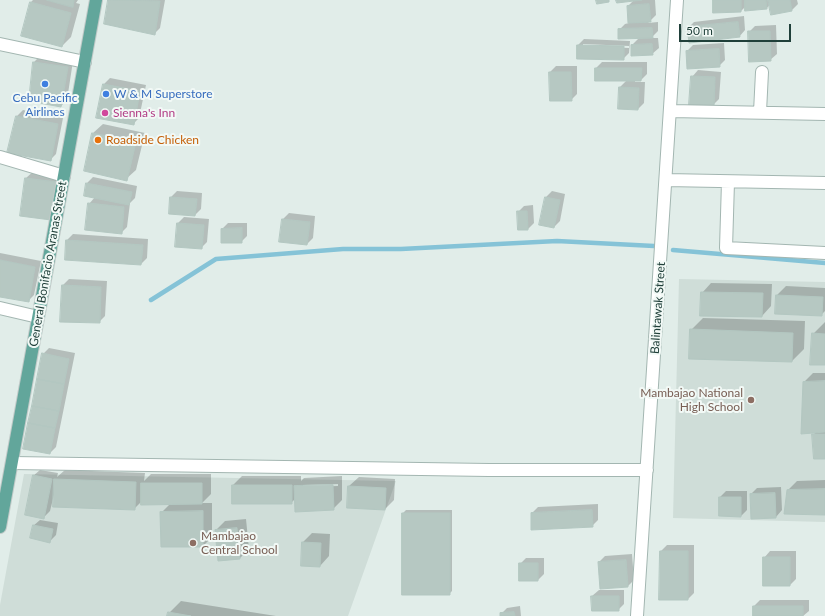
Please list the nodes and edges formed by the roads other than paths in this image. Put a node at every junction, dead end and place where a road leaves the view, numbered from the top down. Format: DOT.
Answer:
graph roads {
  1 [pos="96,0"];
  2 [pos="678,0"];
  3 [pos="0,44"];
  4 [pos="85,62"];
  5 [pos="762,72"];
  6 [pos="671,111"];
  7 [pos="760,112"];
  8 [pos="825,114"];
  9 [pos="0,157"];
  10 [pos="64,176"];
  11 [pos="666,180"];
  12 [pos="728,182"];
  13 [pos="825,183"];
  14 [pos="825,253"];
  15 [pos="0,308"];
  16 [pos="38,317"];
  17 [pos="12,463"];
  18 [pos="646,470"];
  19 [pos="0,527"];
  20 [pos="637,616"];
  1 -- 4 [label="main road, General Bonifacio Aranas Street"];
  2 -- 6 [label="street, Balintawak Street"];
  3 -- 4 [label="street"];
  4 -- 10 [label="main road, General Bonifacio Aranas Street"];
  5 -- 7 [label="street"];
  6 -- 7 [label="street"];
  6 -- 11 [label="street, Balintawak Street"];
  7 -- 8 [label="street"];
  9 -- 10 [label="street"];
  10 -- 16 [label="main road, General Bonifacio Aranas Street"];
  11 -- 12 [label="street"];
  11 -- 18 [label="street, Balintawak Street"];
  12 -- 13 [label="street"];
  12 -- 14 [label="street"];
  15 -- 16 [label="street"];
  16 -- 17 [label="main road, General Bonifacio Aranas Street"];
  17 -- 18 [label="street"];
  17 -- 19 [label="main road, General Bonifacio Aranas Street"];
  18 -- 20 [label="street, Balintawak Street"];
}
